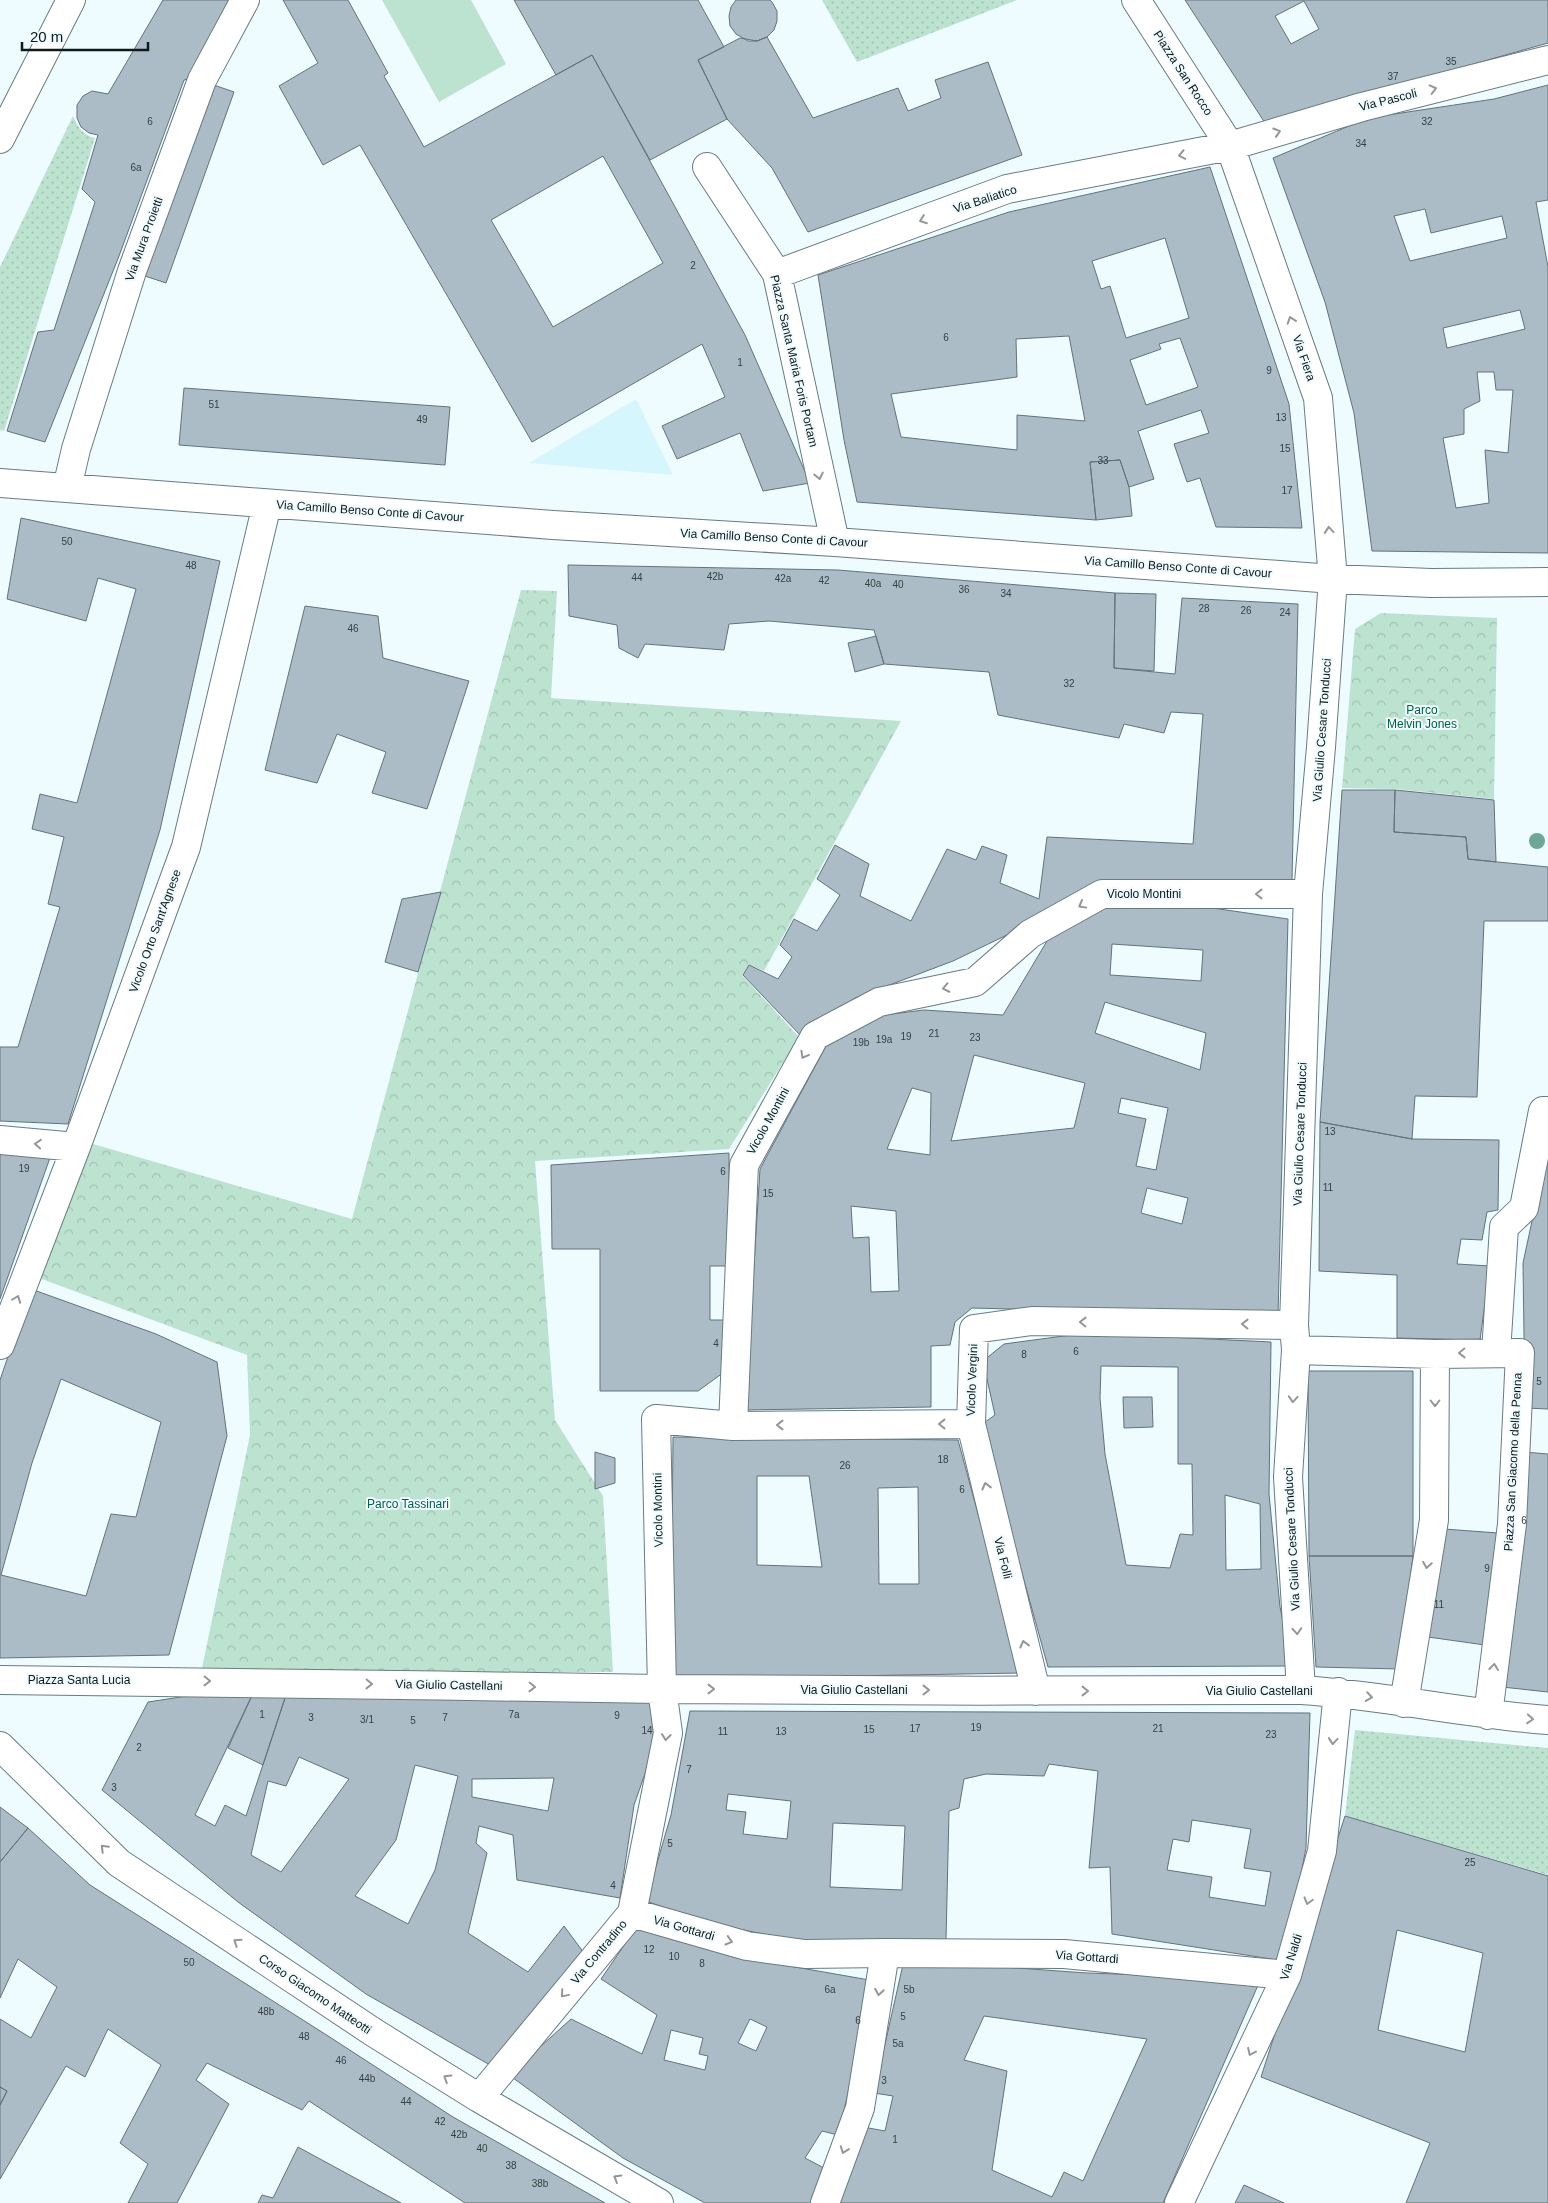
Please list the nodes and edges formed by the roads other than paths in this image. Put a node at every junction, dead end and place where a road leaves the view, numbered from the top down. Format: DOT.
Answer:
graph roads {
  1 [pos="71,0"];
  2 [pos="245,0"];
  3 [pos="1136,0"];
  4 [pos="1548,60"];
  5 [pos="0,139"];
  6 [pos="1230,146"];
  7 [pos="707,167"];
  8 [pos="777,274"];
  9 [pos="0,482"];
  10 [pos="67,488"];
  11 [pos="268,504"];
  12 [pos="835,542"];
  13 [pos="1333,579"];
  14 [pos="1538,582"];
  15 [pos="1308,894"];
  16 [pos="1548,1111"];
  17 [pos="0,1140"];
  18 [pos="76,1147"];
  19 [pos="1295,1337"];
  20 [pos="0,1345"];
  21 [pos="1496,1353"];
  22 [pos="1435,1354"];
  23 [pos="971,1424"];
  24 [pos="733,1426"];
  25 [pos="0,1680"];
  26 [pos="158,1680"];
  27 [pos="662,1689"];
  28 [pos="1301,1690"];
  29 [pos="1036,1691"];
  30 [pos="1338,1692"];
  31 [pos="1404,1703"];
  32 [pos="1488,1715"];
  33 [pos="1548,1720"];
  34 [pos="0,1746"];
  35 [pos="632,1913"];
  36 [pos="886,1953"];
  37 [pos="1287,1975"];
  38 [pos="479,2098"];
  39 [pos="659,2203"];
  40 [pos="824,2203"];
  41 [pos="1179,2203"];
  1 -- 5 [label="street"];
  2 -- 10 [label="street, Via Mura Proietti"];
  3 -- 6 [label="street, Piazza San Rocco"];
  6 -- 4 [label="street, Via Pascoli, one-way"];
  6 -- 8 [label="street, Via Baliatico, one-way"];
  13 -- 6 [label="street, Via Fiera, one-way"];
  7 -- 8 [label="street, Piazza Santa Maria Foris Portam"];
  8 -- 12 [label="street, Piazza Santa Maria Foris Portam, one-way"];
  9 -- 10 [label="street, Via Camillo Benso Conte di Cavour"];
  10 -- 11 [label="street, Via Camillo Benso Conte di Cavour"];
  11 -- 12 [label="street, Via Camillo Benso Conte di Cavour"];
  11 -- 18 [label="street, Vicolo Orto Sant'Agnese"];
  12 -- 13 [label="street, Via Camillo Benso Conte di Cavour"];
  13 -- 14 [label="street, Via Camillo Benso Conte di Cavour"];
  13 -- 15 [label="street, Via Giulio Cesare Tonducci"];
  15 -- 19 [label="street, Via Giulio Cesare Tonducci"];
  15 -- 24 [label="street, Vicolo Montini, one-way"];
  16 -- 21 [label="street"];
  18 -- 17 [label="street, one-way"];
  20 -- 18 [label="street, Vicolo Orto Sant'Agnese, one-way"];
  19 -- 22 [label="street, Piazza San Giacomo della Penna"];
  19 -- 23 [label="street, Vicolo Vergini, one-way"];
  19 -- 28 [label="street, Via Giulio Cesare Tonducci, one-way"];
  21 -- 22 [label="street, Piazza San Giacomo della Penna, one-way"];
  32 -- 21 [label="street, Piazza San Giacomo della Penna, one-way"];
  22 -- 31 [label="street, one-way"];
  23 -- 24 [label="street, Vicolo Vergini, one-way"];
  29 -- 23 [label="street, Via Folli, one-way"];
  24 -- 27 [label="street, Vicolo Montini"];
  25 -- 26 [label="street, Piazza Santa Lucia"];
  26 -- 27 [label="street, Via Giulio Castellani, one-way"];
  27 -- 29 [label="street, Via Giulio Castellani, one-way"];
  27 -- 35 [label="street, Via Contradino, one-way"];
  29 -- 28 [label="street, Via Giulio Castellani, one-way"];
  28 -- 30 [label="street, Via Giulio Castellani"];
  30 -- 31 [label="street, Via Giulio Castellani, one-way"];
  30 -- 37 [label="street, Via Naldi, one-way"];
  31 -- 32 [label="street, Via Giulio Castellani"];
  32 -- 33 [label="street, Via Giulio Castellani, one-way"];
  38 -- 34 [label="street, Corso Giacomo Matteotti, one-way"];
  35 -- 36 [label="street, Via Gottardi, one-way"];
  35 -- 38 [label="street, Via Contradino, one-way"];
  36 -- 37 [label="street, Via Gottardi"];
  36 -- 40 [label="street, one-way"];
  37 -- 41 [label="street, Via Naldi, one-way"];
  39 -- 38 [label="street, Corso Giacomo Matteotti, one-way"];
}
